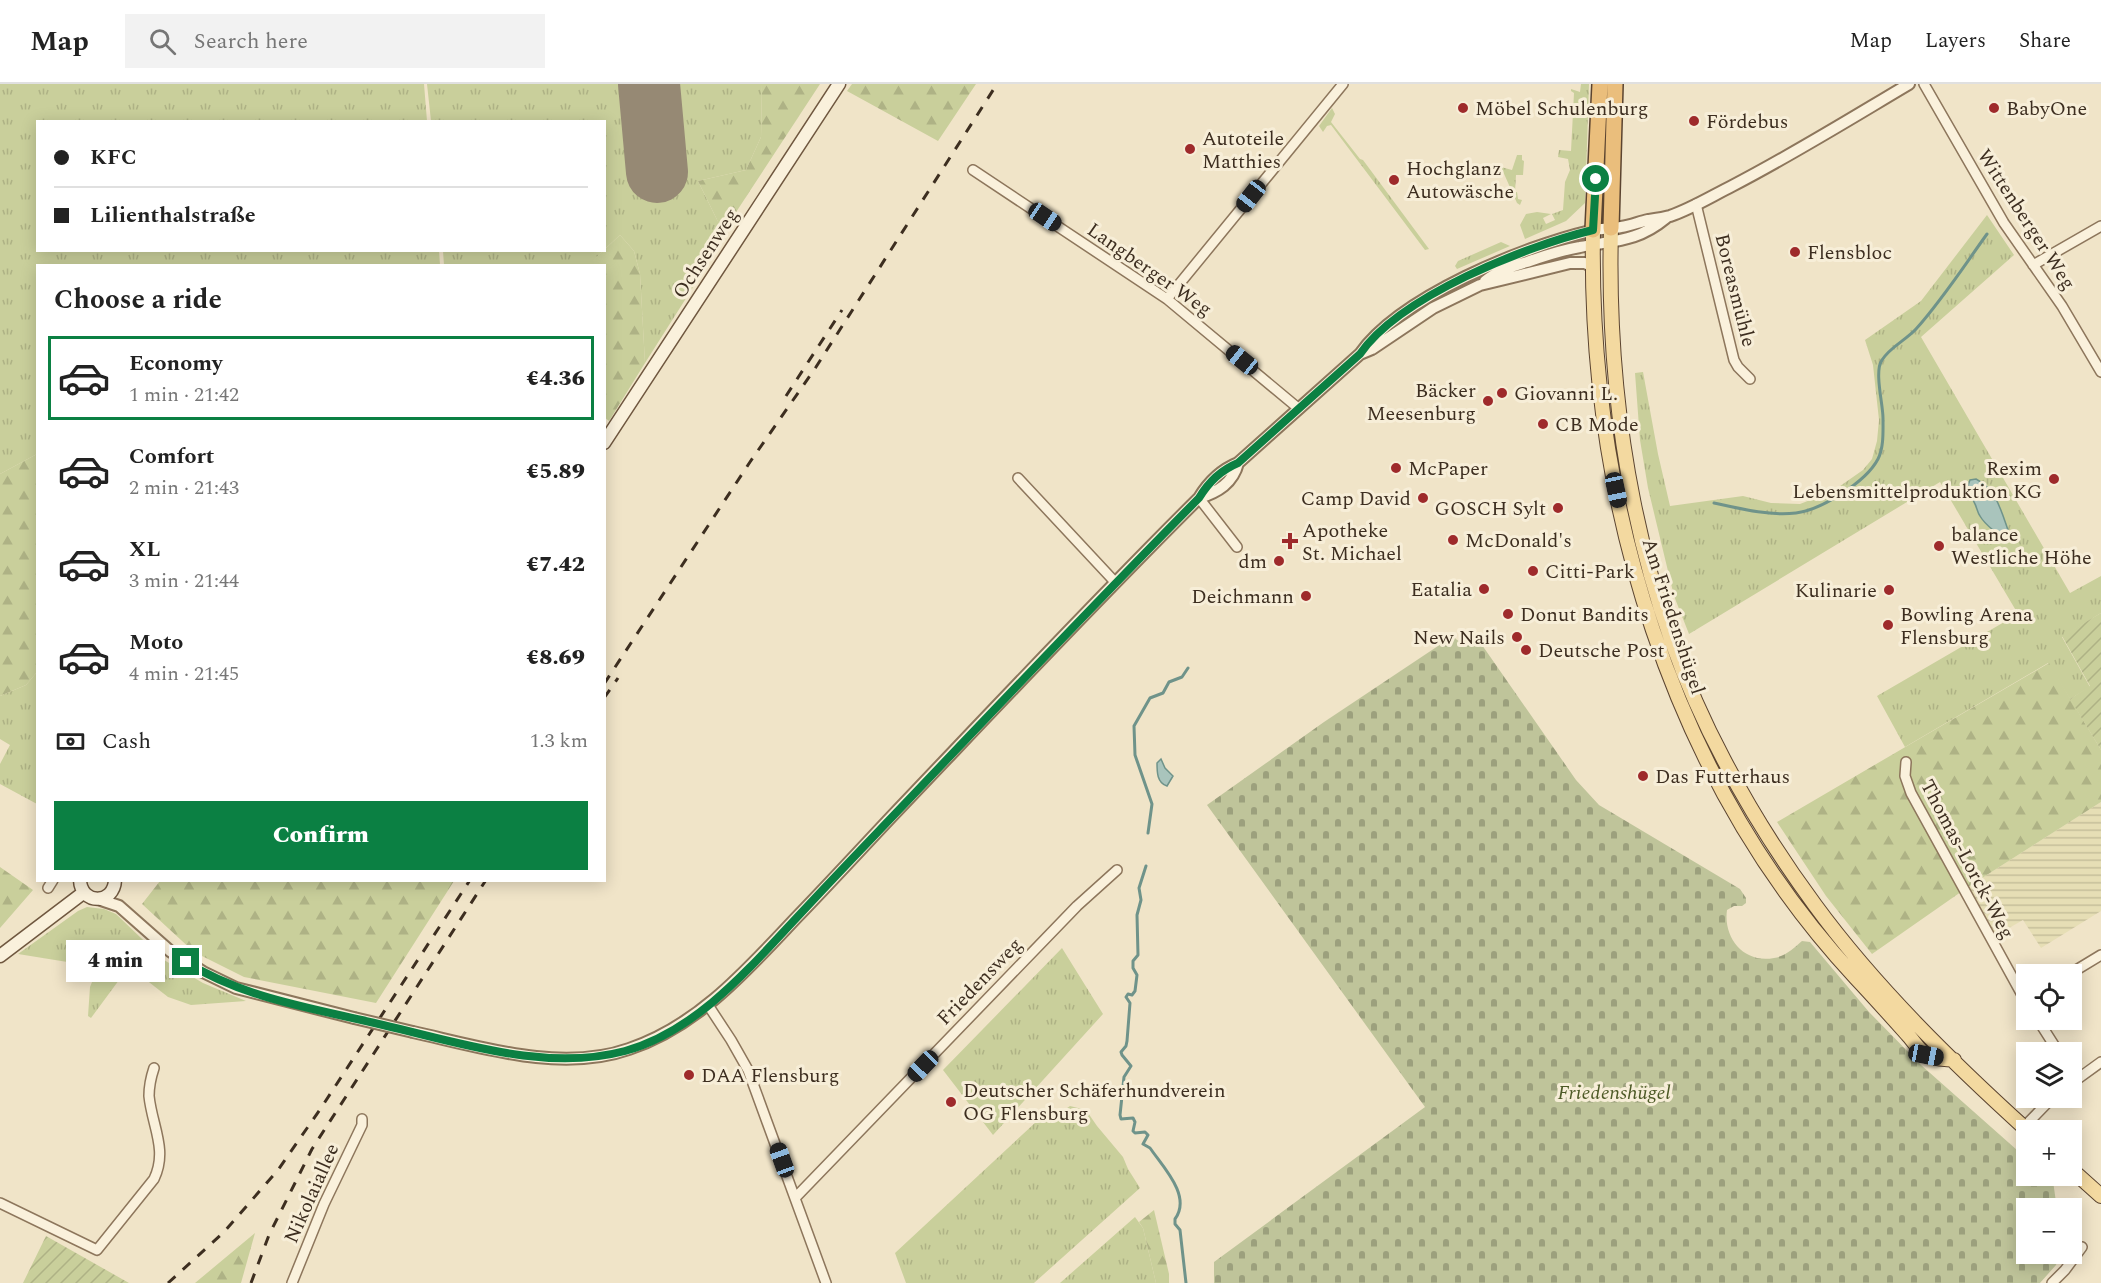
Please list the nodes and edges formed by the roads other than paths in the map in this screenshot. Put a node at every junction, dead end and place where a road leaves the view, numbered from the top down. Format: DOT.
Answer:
graph roads {
  1 [pos="839,84"];
  2 [pos="1343,84"];
  3 [pos="1600,84"];
  4 [pos="1615,84"];
  5 [pos="1909,84"];
  6 [pos="1924,84"];
  7 [pos="973,170"];
  8 [pos="1696,204"];
  9 [pos="2101,226"];
  10 [pos="1611,235"];
  11 [pos="1593,237"];
  12 [pos="2033,265"];
  13 [pos="1593,267"];
  14 [pos="1480,285"];
  15 [pos="1167,299"];
  16 [pos="1360,354"];
  17 [pos="2101,372"];
  18 [pos="1750,379"];
  19 [pos="1298,408"];
  20 [pos="606,441"];
  21 [pos="1018,478"];
  22 [pos="1199,498"];
  23 [pos="1237,547"];
  24 [pos="1115,582"];
  25 [pos="1906,762"];
  26 [pos="1117,870"];
  27 [pos="115,883"];
  28 [pos="82,887"];
  29 [pos="101,900"];
  30 [pos="132,917"];
  31 [pos="2101,955"];
  32 [pos="0,956"];
  33 [pos="2082,967"];
  34 [pos="2016,984"];
  35 [pos="708,1005"];
  36 [pos="1954,1060"];
  37 [pos="2101,1062"];
  38 [pos="154,1068"];
  39 [pos="2082,1073"];
  40 [pos="2044,1108"];
  41 [pos="362,1119"];
  42 [pos="2017,1120"];
  43 [pos="2034,1120"];
  44 [pos="2082,1179"];
  45 [pos="2101,1196"];
  46 [pos="795,1198"];
  47 [pos="0,1203"];
  48 [pos="2070,1264"];
  49 [pos="292,1283"];
  50 [pos="826,1283"];
  51 [pos="2052,1283"];
  1 -- 20 [label="main road, Ochsenweg"];
  2 -- 15 [label="street"];
  3 -- 11 [label="highway, Am Friedenshügel"];
  4 -- 10 [label="highway, Am Friedenshügel"];
  5 -- 8 [label="street"];
  6 -- 12 [label="street, Wittenberger Weg"];
  7 -- 15 [label="street, Langberger Weg"];
  8 -- 10 [label="street"];
  8 -- 18 [label="street, Boreasmühle"];
  9 -- 12 [label="street"];
  10 -- 11 [label="street"];
  10 -- 36 [label="main road, Am Friedenshügel"];
  11 -- 13 [label="main road, Am Friedenshügel"];
  11 -- 14 [label="street"];
  11 -- 16 [label="street"];
  12 -- 17 [label="street, Wittenberger Weg"];
  13 -- 14 [label="street"];
  13 -- 36 [label="main road, Am Friedenshügel"];
  14 -- 16 [label="street"];
  15 -- 19 [label="street, Langberger Weg"];
  16 -- 19 [label="street"];
  19 -- 22 [label="street"];
  21 -- 24 [label="street"];
  22 -- 23 [label="street"];
  22 -- 24 [label="street"];
  24 -- 35 [label="street"];
  25 -- 34 [label="street, Thomas-Lorck-Weg"];
  26 -- 46 [label="street, Friedensweg"];
  27 -- 29 [label="main road"];
  27 -- 30 [label="street"];
  28 -- 29 [label="main road"];
  28 -- 32 [label="main road"];
  29 -- 30 [label="street"];
  30 -- 35 [label="street, bridge"];
  31 -- 33 [label="street"];
  35 -- 46 [label="street"];
  36 -- 42 [label="main road, Am Friedenshügel"];
  37 -- 39 [label="street"];
  38 -- 47 [label="street"];
  40 -- 43 [label="street"];
  41 -- 49 [label="street, Nikolaiallee"];
  44 -- 45 [label="main road"];
  46 -- 50 [label="street"];
  48 -- 51 [label="street"];
}
